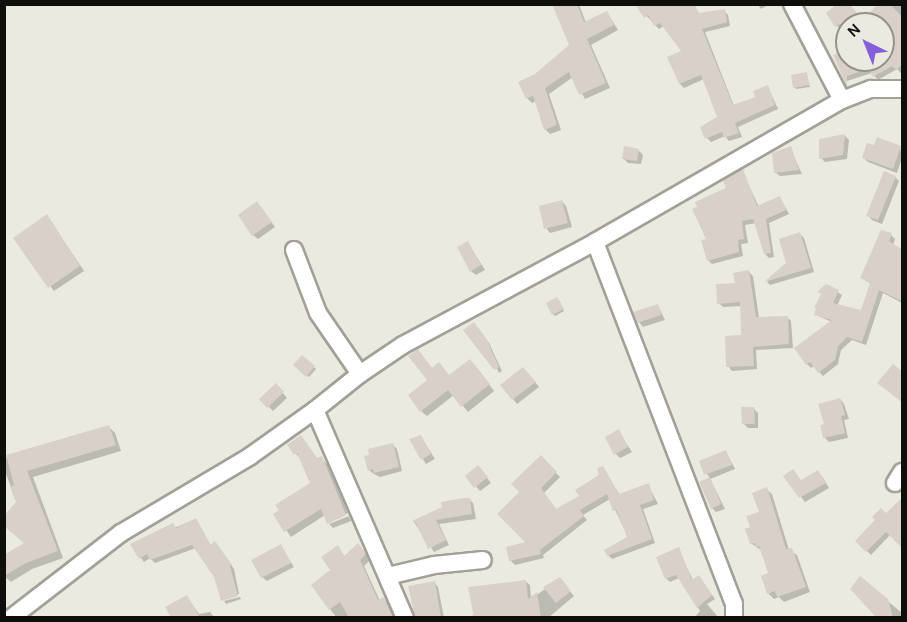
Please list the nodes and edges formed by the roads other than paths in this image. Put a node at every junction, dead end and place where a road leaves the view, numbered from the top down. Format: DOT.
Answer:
graph roads {
  1 [pos="792,4"];
  2 [pos="903,88"];
  3 [pos="842,99"];
  4 [pos="596,242"];
  5 [pos="294,250"];
  6 [pos="360,374"];
  7 [pos="315,410"];
  8 [pos="483,560"];
  9 [pos="388,576"];
  10 [pos="11,618"];
  11 [pos="405,618"];
  12 [pos="734,618"];
  1 -- 3 [label="street"];
  2 -- 3 [label="street"];
  3 -- 4 [label="street"];
  4 -- 6 [label="street"];
  4 -- 12 [label="street"];
  5 -- 6 [label="street"];
  6 -- 7 [label="street"];
  7 -- 9 [label="street"];
  7 -- 10 [label="street"];
  8 -- 9 [label="street"];
  9 -- 11 [label="street"];
}
